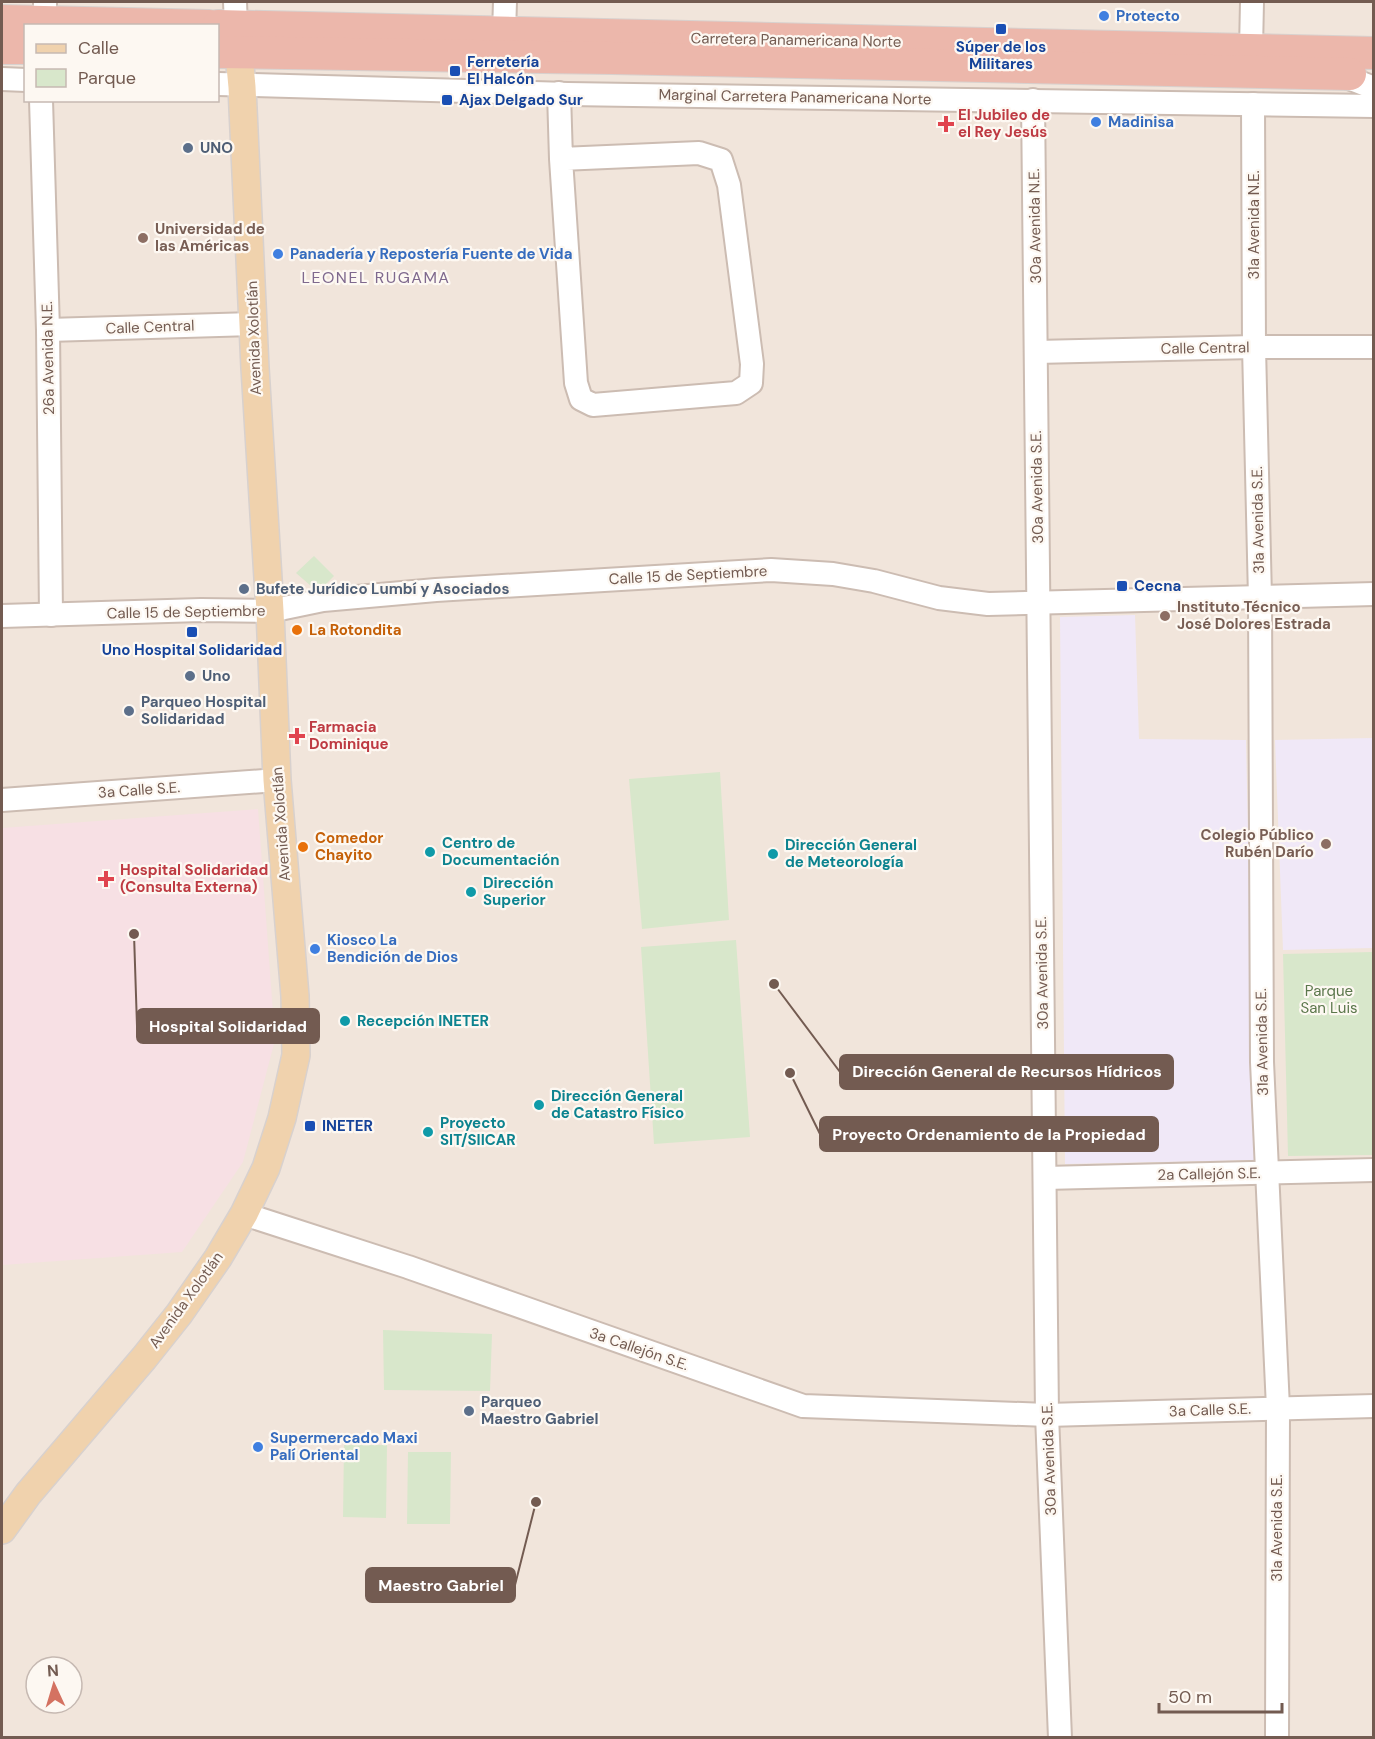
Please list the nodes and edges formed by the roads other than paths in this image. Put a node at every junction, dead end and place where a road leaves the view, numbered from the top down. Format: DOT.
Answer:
graph roads {
  1 [pos="505,2"];
  2 [pos="1252,2"];
  3 [pos="45,11"];
  4 [pos="2,21"];
  5 [pos="163,24"];
  6 [pos="226,31"];
  7 [pos="504,32"];
  8 [pos="2,48"];
  9 [pos="24,48"];
  10 [pos="1251,49"];
  11 [pos="1374,53"];
  12 [pos="1336,73"];
  13 [pos="1374,74"];
  14 [pos="2,79"];
  15 [pos="24,80"];
  16 [pos="230,84"];
  17 [pos="1374,88"];
  18 [pos="559,93"];
  19 [pos="1033,100"];
  20 [pos="41,102"];
  21 [pos="1253,104"];
  22 [pos="1374,106"];
  23 [pos="561,159"];
  24 [pos="253,324"];
  25 [pos="48,330"];
  26 [pos="1374,346"];
  27 [pos="1254,347"];
  28 [pos="1036,352"];
  29 [pos="1374,594"];
  30 [pos="1260,598"];
  31 [pos="1039,604"];
  32 [pos="270,611"];
  33 [pos="51,615"];
  34 [pos="2,616"];
  35 [pos="277,780"];
  36 [pos="2,800"];
  37 [pos="1374,1170"];
  38 [pos="1267,1173"];
  39 [pos="1045,1178"];
  40 [pos="244,1214"];
  41 [pos="1374,1406"];
  42 [pos="1278,1408"];
  43 [pos="1047,1415"];
  44 [pos="2,1530"];
  45 [pos="1060,1737"];
  46 [pos="1277,1737"];
  1 -- 7 [label="street"];
  2 -- 10 [label="street"];
  3 -- 4 [label="highway, Carretera Panamericana Norte"];
  3 -- 5 [label="highway, Carretera Panamericana Norte"];
  6 -- 7 [label="highway, Carretera Panamericana Norte"];
  6 -- 12 [label="highway, Carretera Panamericana Norte"];
  6 -- 16 [label="main road, Avenida Xolotlán"];
  7 -- 10 [label="highway, Carretera Panamericana Norte"];
  8 -- 9 [label="highway"];
  10 -- 11 [label="highway, Carretera Panamericana Norte"];
  12 -- 13 [label="highway, Carretera Panamericana Norte"];
  12 -- 17 [label="street"];
  14 -- 15 [label="street"];
  16 -- 18 [label="street, Marginal Carretera Panamericana Norte"];
  16 -- 24 [label="main road, Avenida Xolotlán"];
  18 -- 19 [label="street, Marginal Carretera Panamericana Norte"];
  18 -- 23 [label="street"];
  19 -- 21 [label="street, Marginal Carretera Panamericana Norte"];
  19 -- 28 [label="street, 30a Avenida N.E."];
  20 -- 25 [label="street, 26a Avenida N.E."];
  21 -- 22 [label="street, Marginal Carretera Panamericana Norte"];
  21 -- 27 [label="street, 31a Avenida N.E."];
  23 -- 23 [label="street"];
  24 -- 25 [label="street, Calle Central"];
  24 -- 32 [label="main road, Avenida Xolotlán"];
  25 -- 33 [label="street, 26a Avenida N.E."];
  26 -- 27 [label="street, Calle Central"];
  27 -- 28 [label="street, Calle Central"];
  27 -- 30 [label="street, 31a Avenida S.E."];
  28 -- 31 [label="street, 30a Avenida S.E."];
  29 -- 30 [label="street, Calle 15 de Septiembre"];
  30 -- 31 [label="street, Calle 15 de Septiembre"];
  30 -- 38 [label="street, 31a Avenida S.E."];
  31 -- 32 [label="street, Calle 15 de Septiembre"];
  31 -- 39 [label="street, 30a Avenida S.E."];
  32 -- 33 [label="street, Calle 15 de Septiembre"];
  32 -- 35 [label="main road, Avenida Xolotlán"];
  33 -- 34 [label="street, Calle 15 de Septiembre"];
  35 -- 36 [label="street, 3a Calle S.E."];
  35 -- 40 [label="main road, Avenida Xolotlán"];
  37 -- 38 [label="street, 2a Callejón S.E."];
  38 -- 39 [label="street, 2a Callejón S.E."];
  38 -- 42 [label="street, 31a Avenida S.E."];
  39 -- 43 [label="street, 30a Avenida S.E."];
  40 -- 43 [label="street, 3a Callejón S.E."];
  40 -- 44 [label="main road, Avenida Xolotlán"];
  41 -- 42 [label="street, 3a Calle S.E."];
  42 -- 43 [label="street, 3a Calle S.E."];
  42 -- 46 [label="street, 31a Avenida S.E."];
  43 -- 45 [label="street, 30a Avenida S.E."];
}
